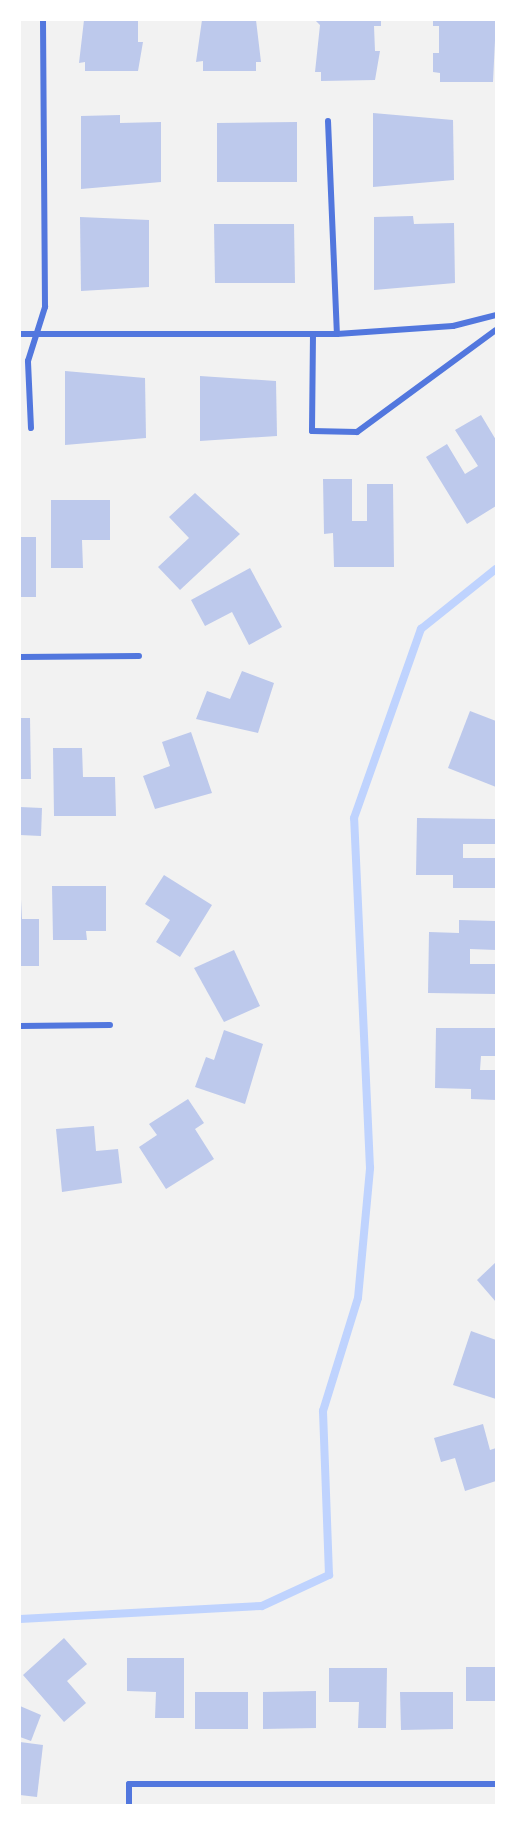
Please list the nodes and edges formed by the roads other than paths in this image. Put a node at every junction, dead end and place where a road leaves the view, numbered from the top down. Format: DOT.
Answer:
graph roads {
  1 [pos="44,20"];
  2 [pos="328,121"];
  3 [pos="496,315"];
  4 [pos="496,330"];
  5 [pos="20,334"];
  6 [pos="313,334"];
  7 [pos="337,334"];
  8 [pos="34,335"];
  9 [pos="31,428"];
  10 [pos="139,656"];
  11 [pos="20,657"];
  12 [pos="110,1025"];
  13 [pos="20,1026"];
  14 [pos="496,1784"];
  15 [pos="129,1806"];
  1 -- 8 [label="street"];
  2 -- 7 [label="street"];
  3 -- 7 [label="street"];
  4 -- 6 [label="street"];
  5 -- 8 [label="street"];
  6 -- 7 [label="street"];
  6 -- 8 [label="street"];
  8 -- 9 [label="street"];
  10 -- 11 [label="street"];
  12 -- 13 [label="street"];
  14 -- 15 [label="street"];
}
